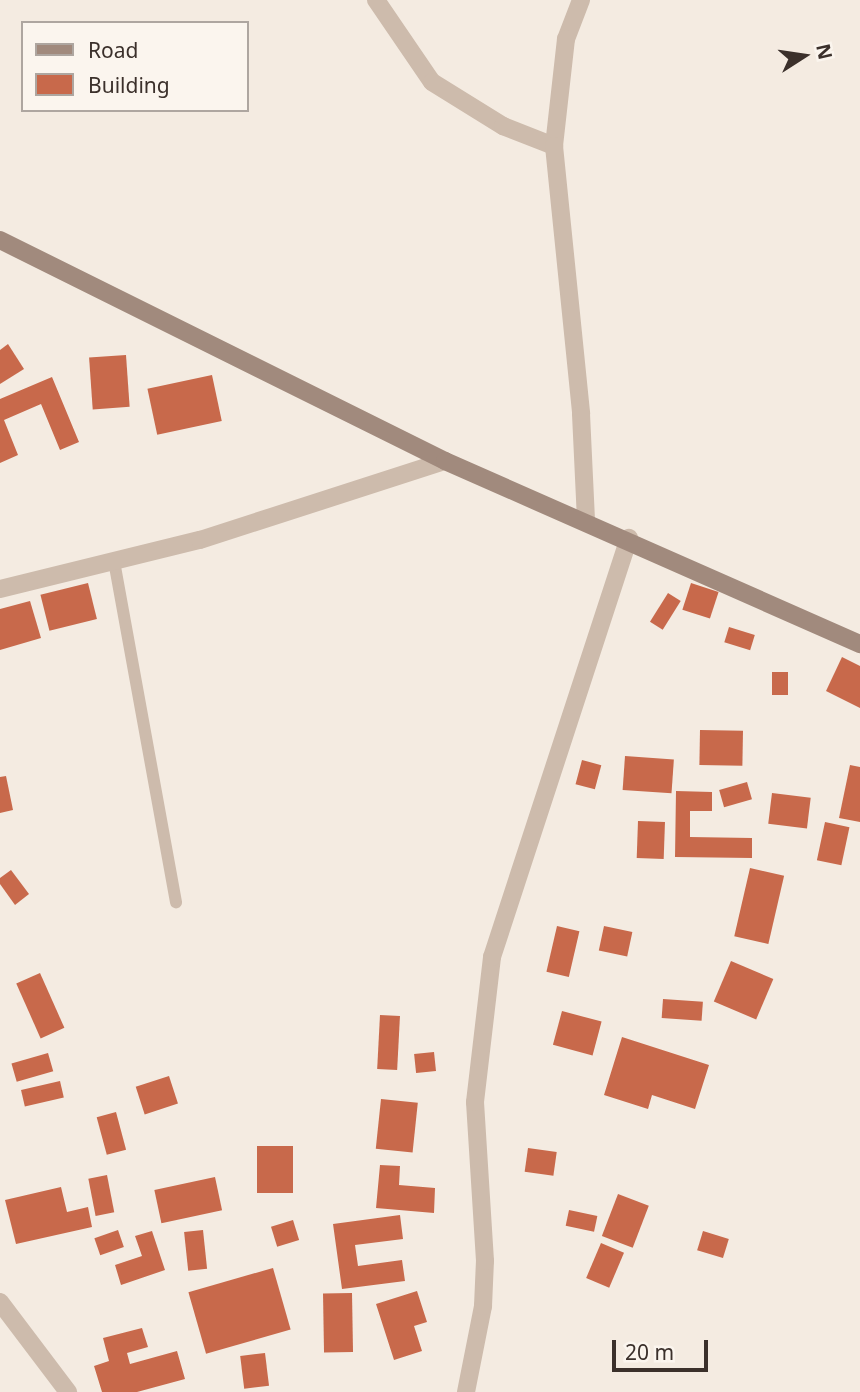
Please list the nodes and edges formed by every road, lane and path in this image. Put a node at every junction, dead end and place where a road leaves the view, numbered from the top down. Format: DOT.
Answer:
graph roads {
  1 [pos="376,0"];
  2 [pos="581,0"];
  3 [pos="554,146"];
  4 [pos="0,240"];
  5 [pos="445,461"];
  6 [pos="586,519"];
  7 [pos="629,538"];
  8 [pos="114,561"];
  9 [pos="0,589"];
  10 [pos="860,644"];
  11 [pos="176,902"];
  12 [pos="0,1302"];
  13 [pos="68,1392"];
  14 [pos="466,1392"];
  1 -- 3 [label="street"];
  2 -- 3 [label="street"];
  3 -- 6 [label="street"];
  4 -- 5 [label="street"];
  5 -- 6 [label="street"];
  5 -- 8 [label="street"];
  6 -- 7 [label="street"];
  7 -- 10 [label="street"];
  7 -- 14 [label="street"];
  8 -- 9 [label="street"];
  8 -- 11 [label="lane"];
  12 -- 13 [label="street"];
}
